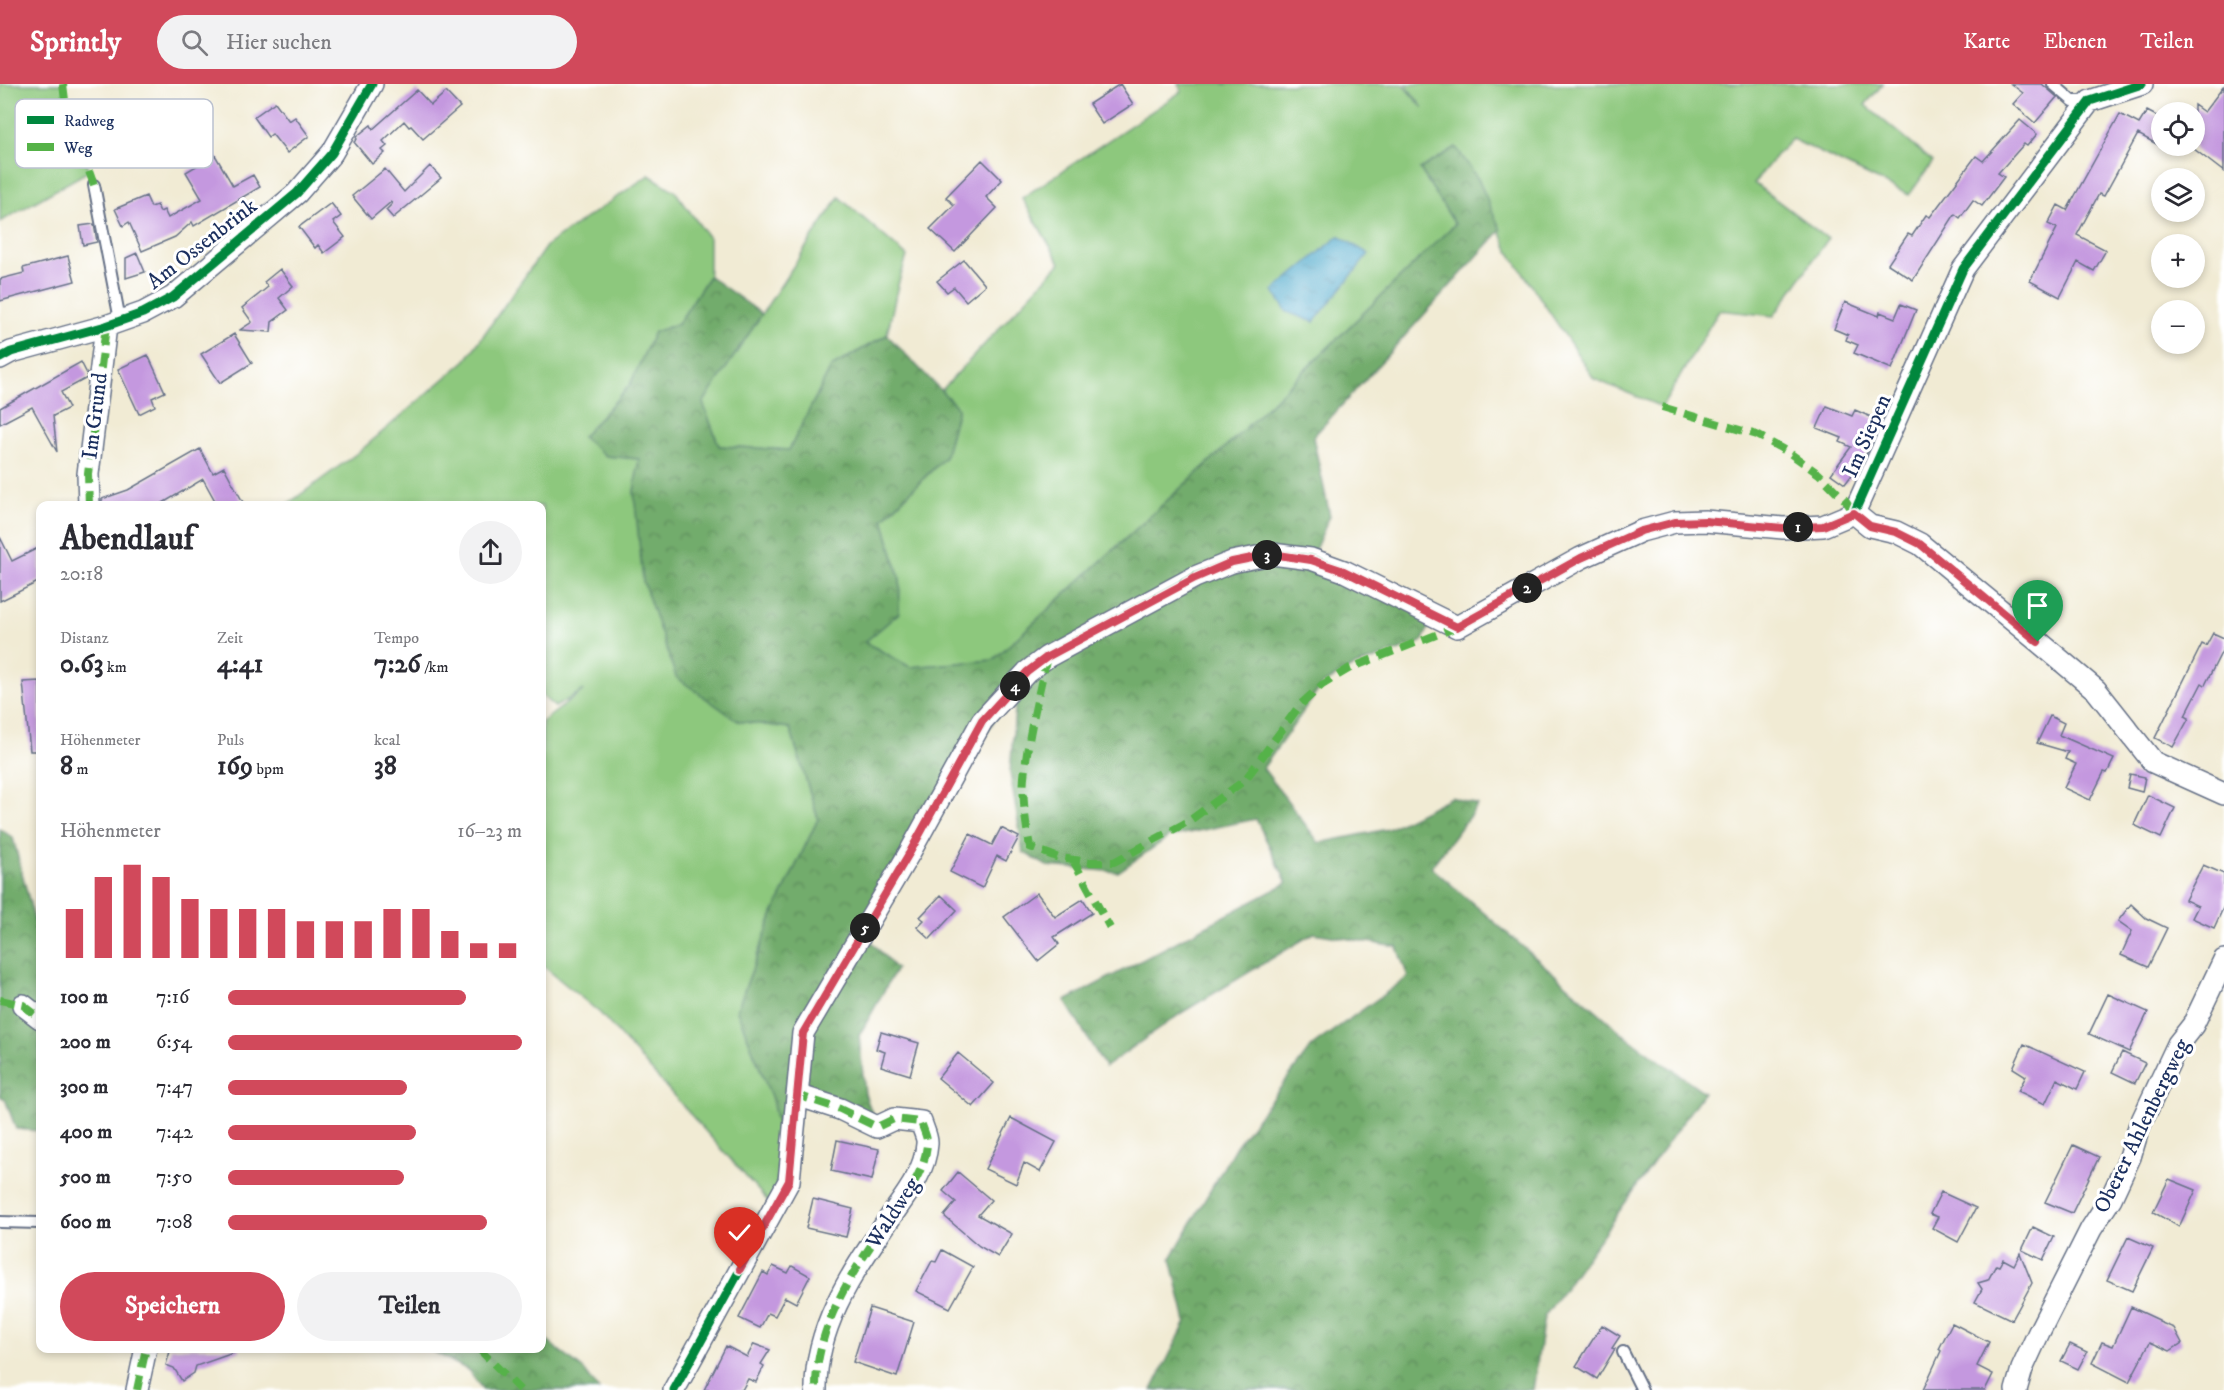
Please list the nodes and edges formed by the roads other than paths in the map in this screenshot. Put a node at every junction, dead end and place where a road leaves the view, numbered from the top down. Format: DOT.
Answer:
graph roads {
  1 [pos="372,84"];
  2 [pos="2053,84"];
  3 [pos="2142,84"];
  4 [pos="2090,102"];
  5 [pos="94,184"];
  6 [pos="113,323"];
  7 [pos="0,358"];
  8 [pos="88,501"];
  9 [pos="1854,513"];
  10 [pos="2224,794"];
  11 [pos="2224,960"];
  12 [pos="23,1005"];
  13 [pos="36,1015"];
  14 [pos="797,1095"];
  15 [pos="0,1222"];
  16 [pos="36,1223"];
  17 [pos="1623,1352"];
  18 [pos="145,1353"];
  19 [pos="137,1390"];
  20 [pos="674,1390"];
  21 [pos="816,1390"];
  22 [pos="1642,1390"];
  23 [pos="2016,1390"];
  1 -- 6 [label="street, Am Ossenbrink"];
  2 -- 4 [label="lane"];
  3 -- 4 [label="street"];
  4 -- 9 [label="street, Im Siepen"];
  5 -- 6 [label="lane"];
  6 -- 7 [label="street, Am Ossenbrink"];
  6 -- 8 [label="street, Im Grund"];
  9 -- 10 [label="street"];
  9 -- 14 [label="street, Im Siepen"];
  11 -- 23 [label="street, Oberer Ahlenbergweg"];
  12 -- 13 [label="street"];
  14 -- 20 [label="street, Im Siepen"];
  14 -- 21 [label="street, Waldweg"];
  15 -- 16 [label="lane"];
  17 -- 22 [label="lane"];
  18 -- 19 [label="street"];
}
